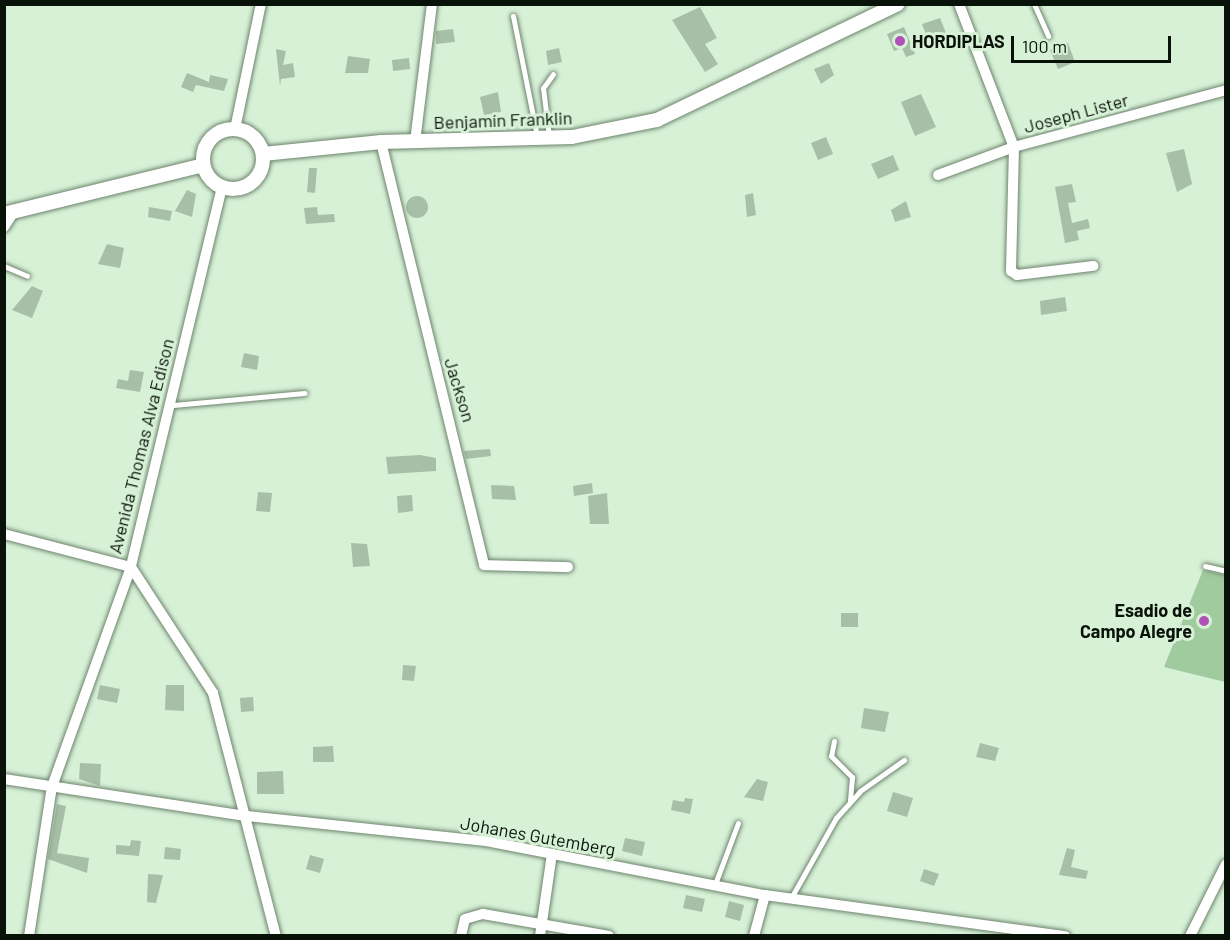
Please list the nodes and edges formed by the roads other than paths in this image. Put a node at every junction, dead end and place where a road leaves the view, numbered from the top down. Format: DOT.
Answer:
graph roads {
  1 [pos="261,4"];
  2 [pos="432,4"];
  3 [pos="898,4"];
  4 [pos="959,4"];
  5 [pos="1034,4"];
  6 [pos="879,8"];
  7 [pos="513,16"];
  8 [pos="1048,36"];
  9 [pos="553,74"];
  10 [pos="1226,90"];
  11 [pos="235,129"];
  12 [pos="543,138"];
  13 [pos="381,142"];
  14 [pos="415,142"];
  15 [pos="1014,147"];
  16 [pos="263,154"];
  17 [pos="203,165"];
  18 [pos="938,175"];
  19 [pos="222,187"];
  20 [pos="9,214"];
  21 [pos="4,227"];
  22 [pos="4,266"];
  23 [pos="1093,266"];
  24 [pos="27,276"];
  25 [pos="304,393"];
  26 [pos="173,405"];
  27 [pos="4,534"];
  28 [pos="1205,566"];
  29 [pos="130,567"];
  30 [pos="568,567"];
  31 [pos="1226,571"];
  32 [pos="834,741"];
  33 [pos="904,760"];
  34 [pos="4,778"];
  35 [pos="52,786"];
  36 [pos="850,803"];
  37 [pos="248,816"];
  38 [pos="738,823"];
  39 [pos="552,854"];
  40 [pos="1226,864"];
  41 [pos="715,884"];
  42 [pos="765,895"];
  43 [pos="791,898"];
  44 [pos="541,930"];
  45 [pos="29,936"];
  46 [pos="276,936"];
  47 [pos="462,936"];
  48 [pos="609,936"];
  49 [pos="754,936"];
  50 [pos="1065,936"];
  51 [pos="1190,936"];
  1 -- 11 [label="street"];
  2 -- 14 [label="street"];
  3 -- 6 [label="street, Benjamín Franklin"];
  4 -- 15 [label="street"];
  5 -- 8 [label="lane"];
  6 -- 12 [label="street, Benjamín Franklin"];
  7 -- 12 [label="lane"];
  9 -- 12 [label="lane"];
  10 -- 15 [label="street, Joseph Lister"];
  11 -- 16 [label="street"];
  11 -- 17 [label="street"];
  12 -- 14 [label="street, Benjamín Franklin"];
  13 -- 14 [label="street, Benjamín Franklin"];
  13 -- 16 [label="street, Benjamín Franklin"];
  13 -- 30 [label="street, Jackson"];
  15 -- 18 [label="street, Joseph Lister"];
  15 -- 23 [label="street"];
  16 -- 19 [label="street"];
  17 -- 19 [label="street"];
  17 -- 20 [label="street"];
  19 -- 26 [label="street, Avenida Thomas Alva Edison"];
  20 -- 21 [label="street"];
  22 -- 24 [label="lane"];
  25 -- 26 [label="lane"];
  26 -- 29 [label="street, Avenida Thomas Alva Edison"];
  27 -- 29 [label="street"];
  28 -- 31 [label="lane"];
  29 -- 35 [label="street"];
  29 -- 37 [label="street, Avenida Thomas Alva Edison"];
  32 -- 36 [label="lane"];
  33 -- 36 [label="lane"];
  34 -- 35 [label="street, Johanes Gutemberg"];
  35 -- 37 [label="street, Johanes Gutemberg"];
  35 -- 45 [label="street"];
  36 -- 43 [label="lane"];
  37 -- 39 [label="street, Johanes Gutemberg"];
  37 -- 46 [label="street, Avenida Thomas Alva Edison"];
  38 -- 41 [label="lane"];
  39 -- 41 [label="street, Johanes Gutemberg"];
  39 -- 44 [label="street"];
  40 -- 51 [label="street"];
  41 -- 42 [label="street, Johanes Gutemberg"];
  42 -- 43 [label="street, Johanes Gutemberg"];
  42 -- 49 [label="street"];
  43 -- 50 [label="street, Johanes Gutemberg"];
  44 -- 47 [label="street"];
  44 -- 48 [label="street"];
}
